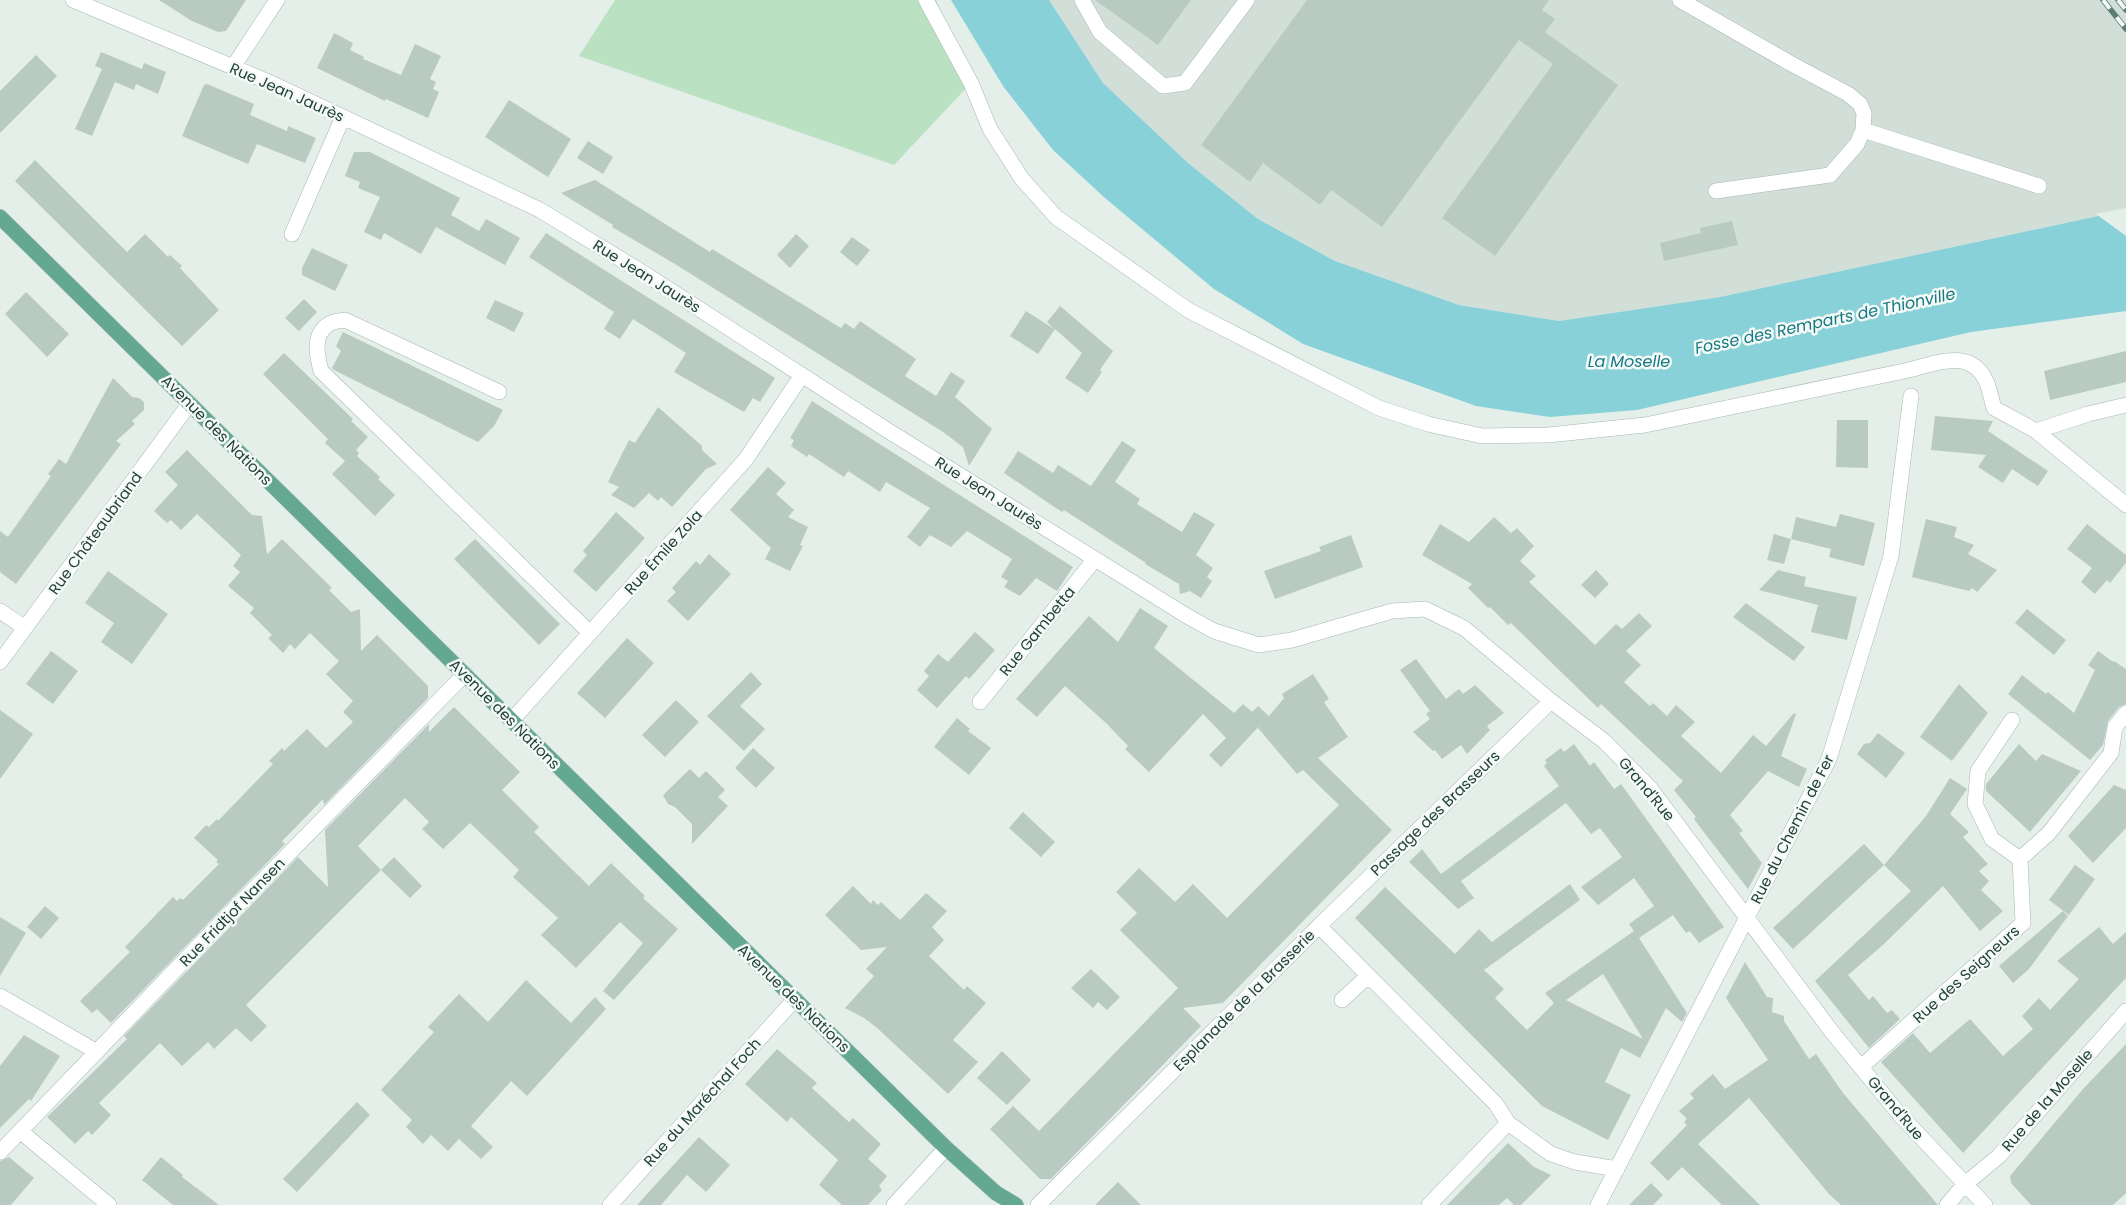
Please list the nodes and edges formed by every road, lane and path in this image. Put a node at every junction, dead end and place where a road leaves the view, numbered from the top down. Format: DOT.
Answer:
graph roads {
  1 [pos="73,0"];
  2 [pos="277,0"];
  3 [pos="926,0"];
  4 [pos="1082,0"];
  5 [pos="1247,0"];
  6 [pos="1680,0"];
  7 [pos="233,67"];
  8 [pos="344,117"];
  9 [pos="1863,130"];
  10 [pos="2039,186"];
  11 [pos="1716,191"];
  12 [pos="0,217"];
  13 [pos="292,234"];
  14 [pos="802,375"];
  15 [pos="499,392"];
  16 [pos="1911,396"];
  17 [pos="190,403"];
  18 [pos="2126,405"];
  19 [pos="2036,431"];
  20 [pos="2126,505"];
  21 [pos="1095,559"];
  22 [pos="0,611"];
  23 [pos="1187,616"];
  24 [pos="25,628"];
  25 [pos="590,633"];
  26 [pos="0,662"];
  27 [pos="465,674"];
  28 [pos="1551,701"];
  29 [pos="980,702"];
  30 [pos="2126,713"];
  31 [pos="512,720"];
  32 [pos="2012,720"];
  33 [pos="2020,859"];
  34 [pos="1746,919"];
  35 [pos="1319,926"];
  36 [pos="1368,976"];
  37 [pos="0,996"];
  38 [pos="795,999"];
  39 [pos="1342,1000"];
  40 [pos="2126,1011"];
  41 [pos="97,1052"];
  42 [pos="1861,1068"];
  43 [pos="1508,1123"];
  44 [pos="20,1131"];
  45 [pos="946,1148"];
  46 [pos="0,1152"];
  47 [pos="1617,1169"];
  48 [pos="1964,1186"];
  49 [pos="105,1204"];
  50 [pos="610,1205"];
  51 [pos="894,1205"];
  52 [pos="1016,1205"];
  53 [pos="1038,1205"];
  54 [pos="1429,1205"];
  55 [pos="1598,1205"];
  56 [pos="1947,1205"];
  57 [pos="1985,1205"];
  1 -- 7 [label="street, Rue Jean Jaurès"];
  2 -- 7 [label="street"];
  3 -- 19 [label="street"];
  4 -- 5 [label="street"];
  6 -- 9 [label="street"];
  7 -- 8 [label="street, Rue Jean Jaurès"];
  8 -- 13 [label="street"];
  8 -- 14 [label="street, Rue Jean Jaurès"];
  9 -- 10 [label="street"];
  9 -- 11 [label="street"];
  12 -- 17 [label="main road, Avenue des Nations"];
  14 -- 21 [label="street, Rue Jean Jaurès"];
  14 -- 25 [label="street, Rue Émile Zola"];
  15 -- 25 [label="street"];
  16 -- 34 [label="street, Rue du Chemin de Fer"];
  17 -- 24 [label="street, Rue Châteaubriand"];
  17 -- 27 [label="main road, Avenue des Nations"];
  18 -- 19 [label="street"];
  19 -- 20 [label="street"];
  21 -- 23 [label="street, Rue Jean Jaurès"];
  21 -- 29 [label="street, Rue Gambetta"];
  22 -- 24 [label="street"];
  23 -- 28 [label="street, Grand'Rue"];
  24 -- 26 [label="street, Rue Châteaubriand"];
  25 -- 31 [label="street, Rue Émile Zola"];
  27 -- 31 [label="main road, Avenue des Nations"];
  27 -- 41 [label="street, Rue Fridtjof Nansen"];
  28 -- 34 [label="street, Grand'Rue"];
  28 -- 35 [label="street, Passage des Brasseurs"];
  30 -- 33 [label="street"];
  31 -- 38 [label="main road, Avenue des Nations"];
  32 -- 33 [label="street"];
  33 -- 42 [label="street, Rue des Seigneurs"];
  34 -- 42 [label="street, Grand'Rue"];
  34 -- 47 [label="street, Rue du Chemin de Fer"];
  35 -- 36 [label="street, Esplanade de la Brasserie"];
  35 -- 53 [label="street, Esplanade de la Brasserie"];
  36 -- 39 [label="street"];
  36 -- 43 [label="street, Esplanade de la Brasserie"];
  37 -- 41 [label="street"];
  38 -- 45 [label="main road, Avenue des Nations"];
  38 -- 50 [label="street, Rue du Maréchal Foch"];
  40 -- 48 [label="street, Rue de la Moselle"];
  41 -- 44 [label="street, Rue Fridtjof Nansen"];
  42 -- 48 [label="street, Grand'Rue"];
  43 -- 47 [label="street, Esplanade de la Brasserie"];
  43 -- 54 [label="street"];
  44 -- 46 [label="street, Rue Fridtjof Nansen"];
  44 -- 49 [label="street"];
  45 -- 51 [label="street"];
  45 -- 52 [label="main road, Avenue des Nations"];
  47 -- 55 [label="street, Rue du Chemin de Fer"];
  48 -- 56 [label="street, Rue de la Moselle"];
  48 -- 57 [label="street, Grand'Rue"];
}
